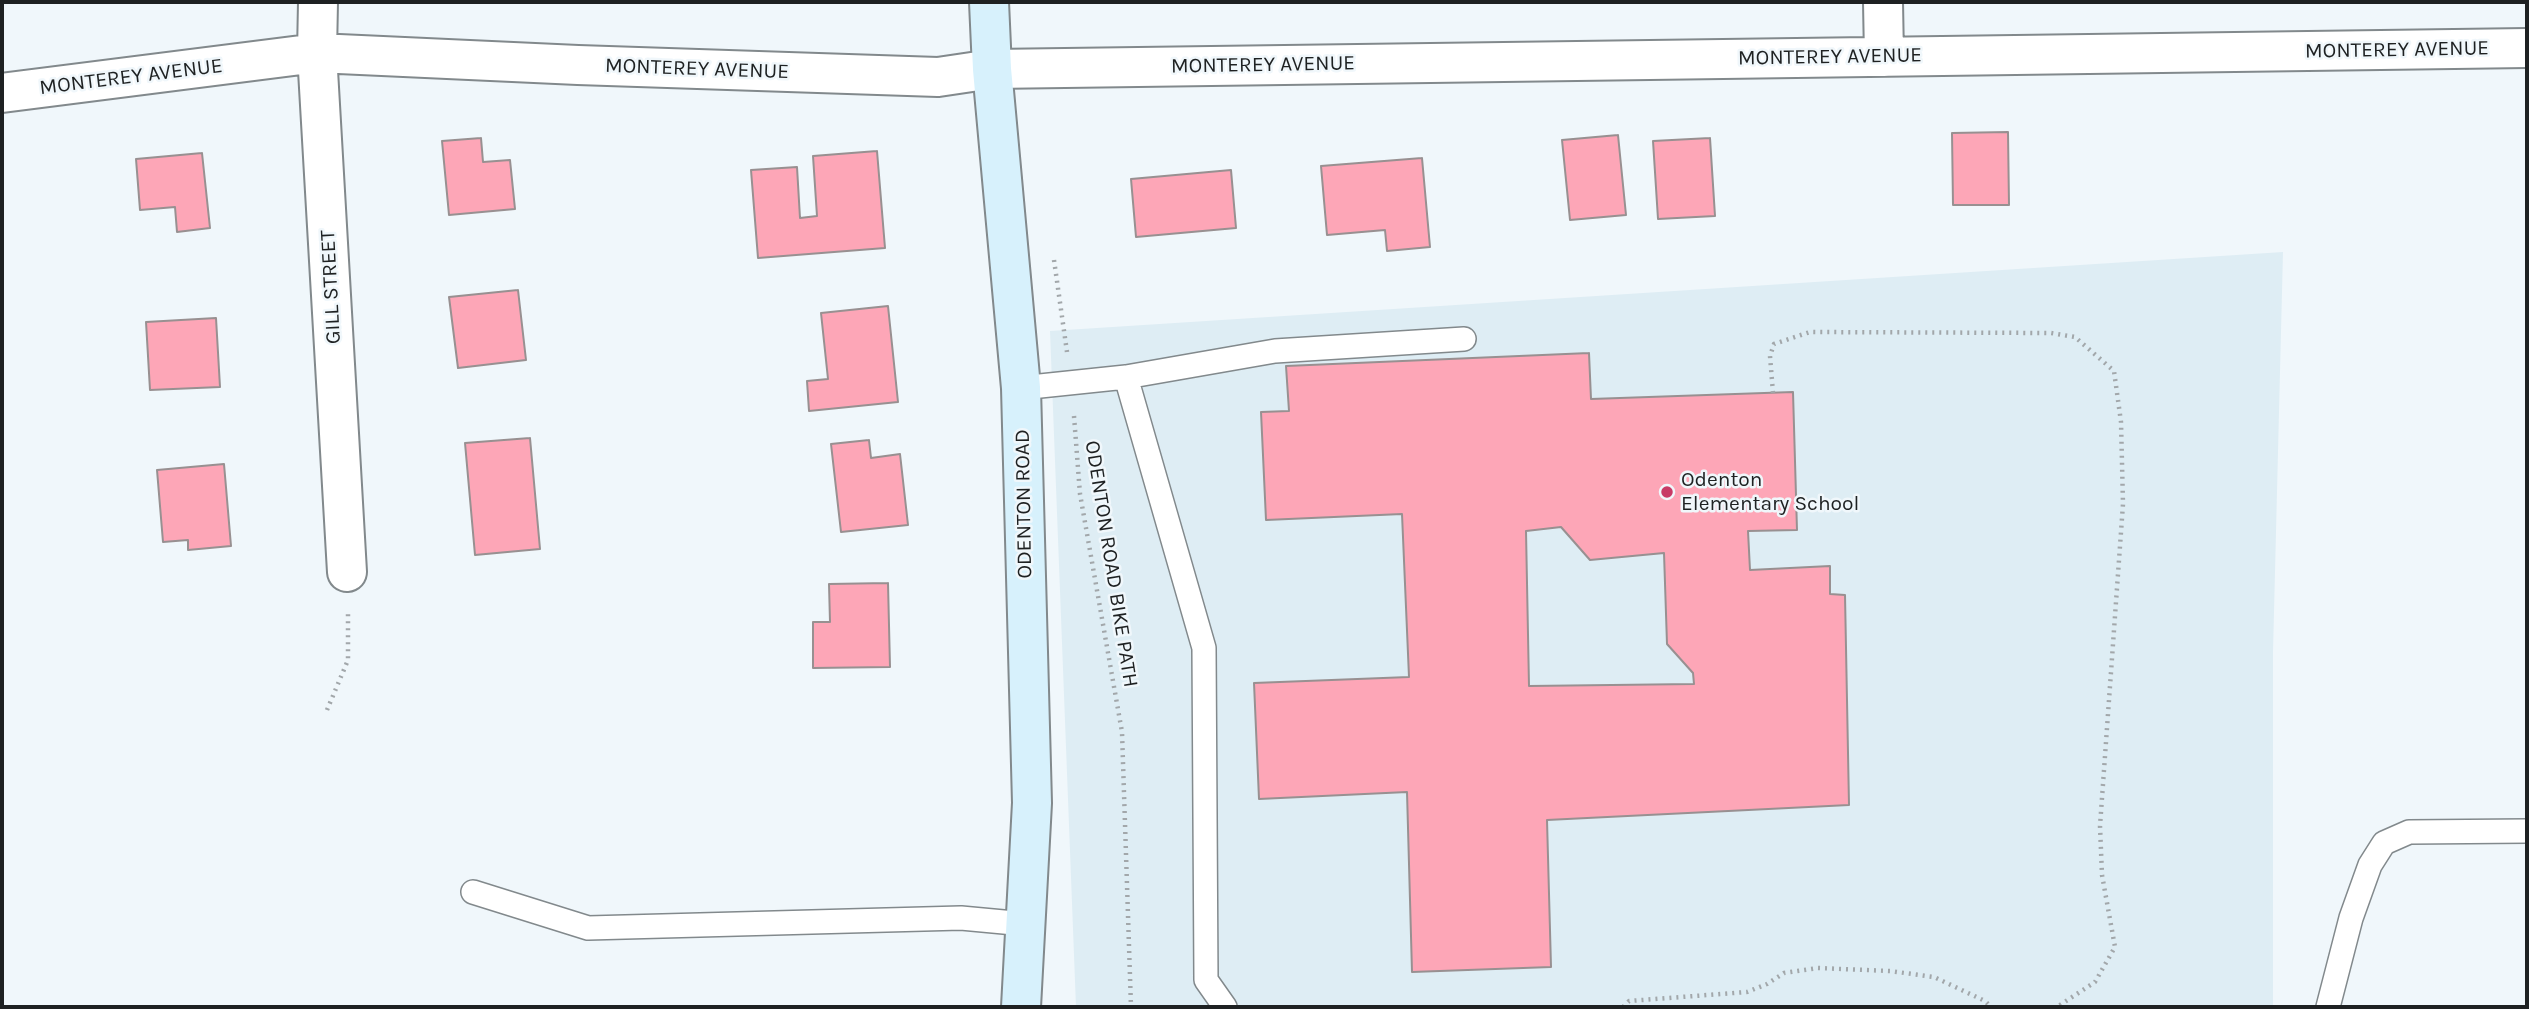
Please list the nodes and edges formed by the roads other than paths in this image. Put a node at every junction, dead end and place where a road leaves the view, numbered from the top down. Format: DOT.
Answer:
graph roads {
  1 [pos="318,2"];
  2 [pos="989,2"];
  3 [pos="1883,2"];
  4 [pos="2527,48"];
  5 [pos="317,53"];
  6 [pos="1884,57"];
  7 [pos="992,69"];
  8 [pos="2,93"];
  9 [pos="1464,339"];
  10 [pos="1126,377"];
  11 [pos="1021,388"];
  12 [pos="347,572"];
  13 [pos="2527,831"];
  14 [pos="473,892"];
  15 [pos="1025,924"];
  16 [pos="1021,1007"];
  17 [pos="1225,1007"];
  18 [pos="2328,1007"];
  1 -- 5 [label="street, GILL STREET"];
  2 -- 7 [label="street, ODENTON ROAD"];
  3 -- 6 [label="street"];
  4 -- 6 [label="street, MONTEREY AVENUE"];
  5 -- 7 [label="street, MONTEREY AVENUE"];
  5 -- 8 [label="street, MONTEREY AVENUE"];
  5 -- 12 [label="street, GILL STREET"];
  6 -- 7 [label="street, MONTEREY AVENUE"];
  7 -- 11 [label="street, ODENTON ROAD"];
  9 -- 10 [label="lane"];
  10 -- 11 [label="lane"];
  10 -- 17 [label="lane"];
  11 -- 15 [label="street, ODENTON ROAD"];
  13 -- 18 [label="lane"];
  14 -- 15 [label="lane"];
  15 -- 16 [label="street, ODENTON ROAD"];
}
